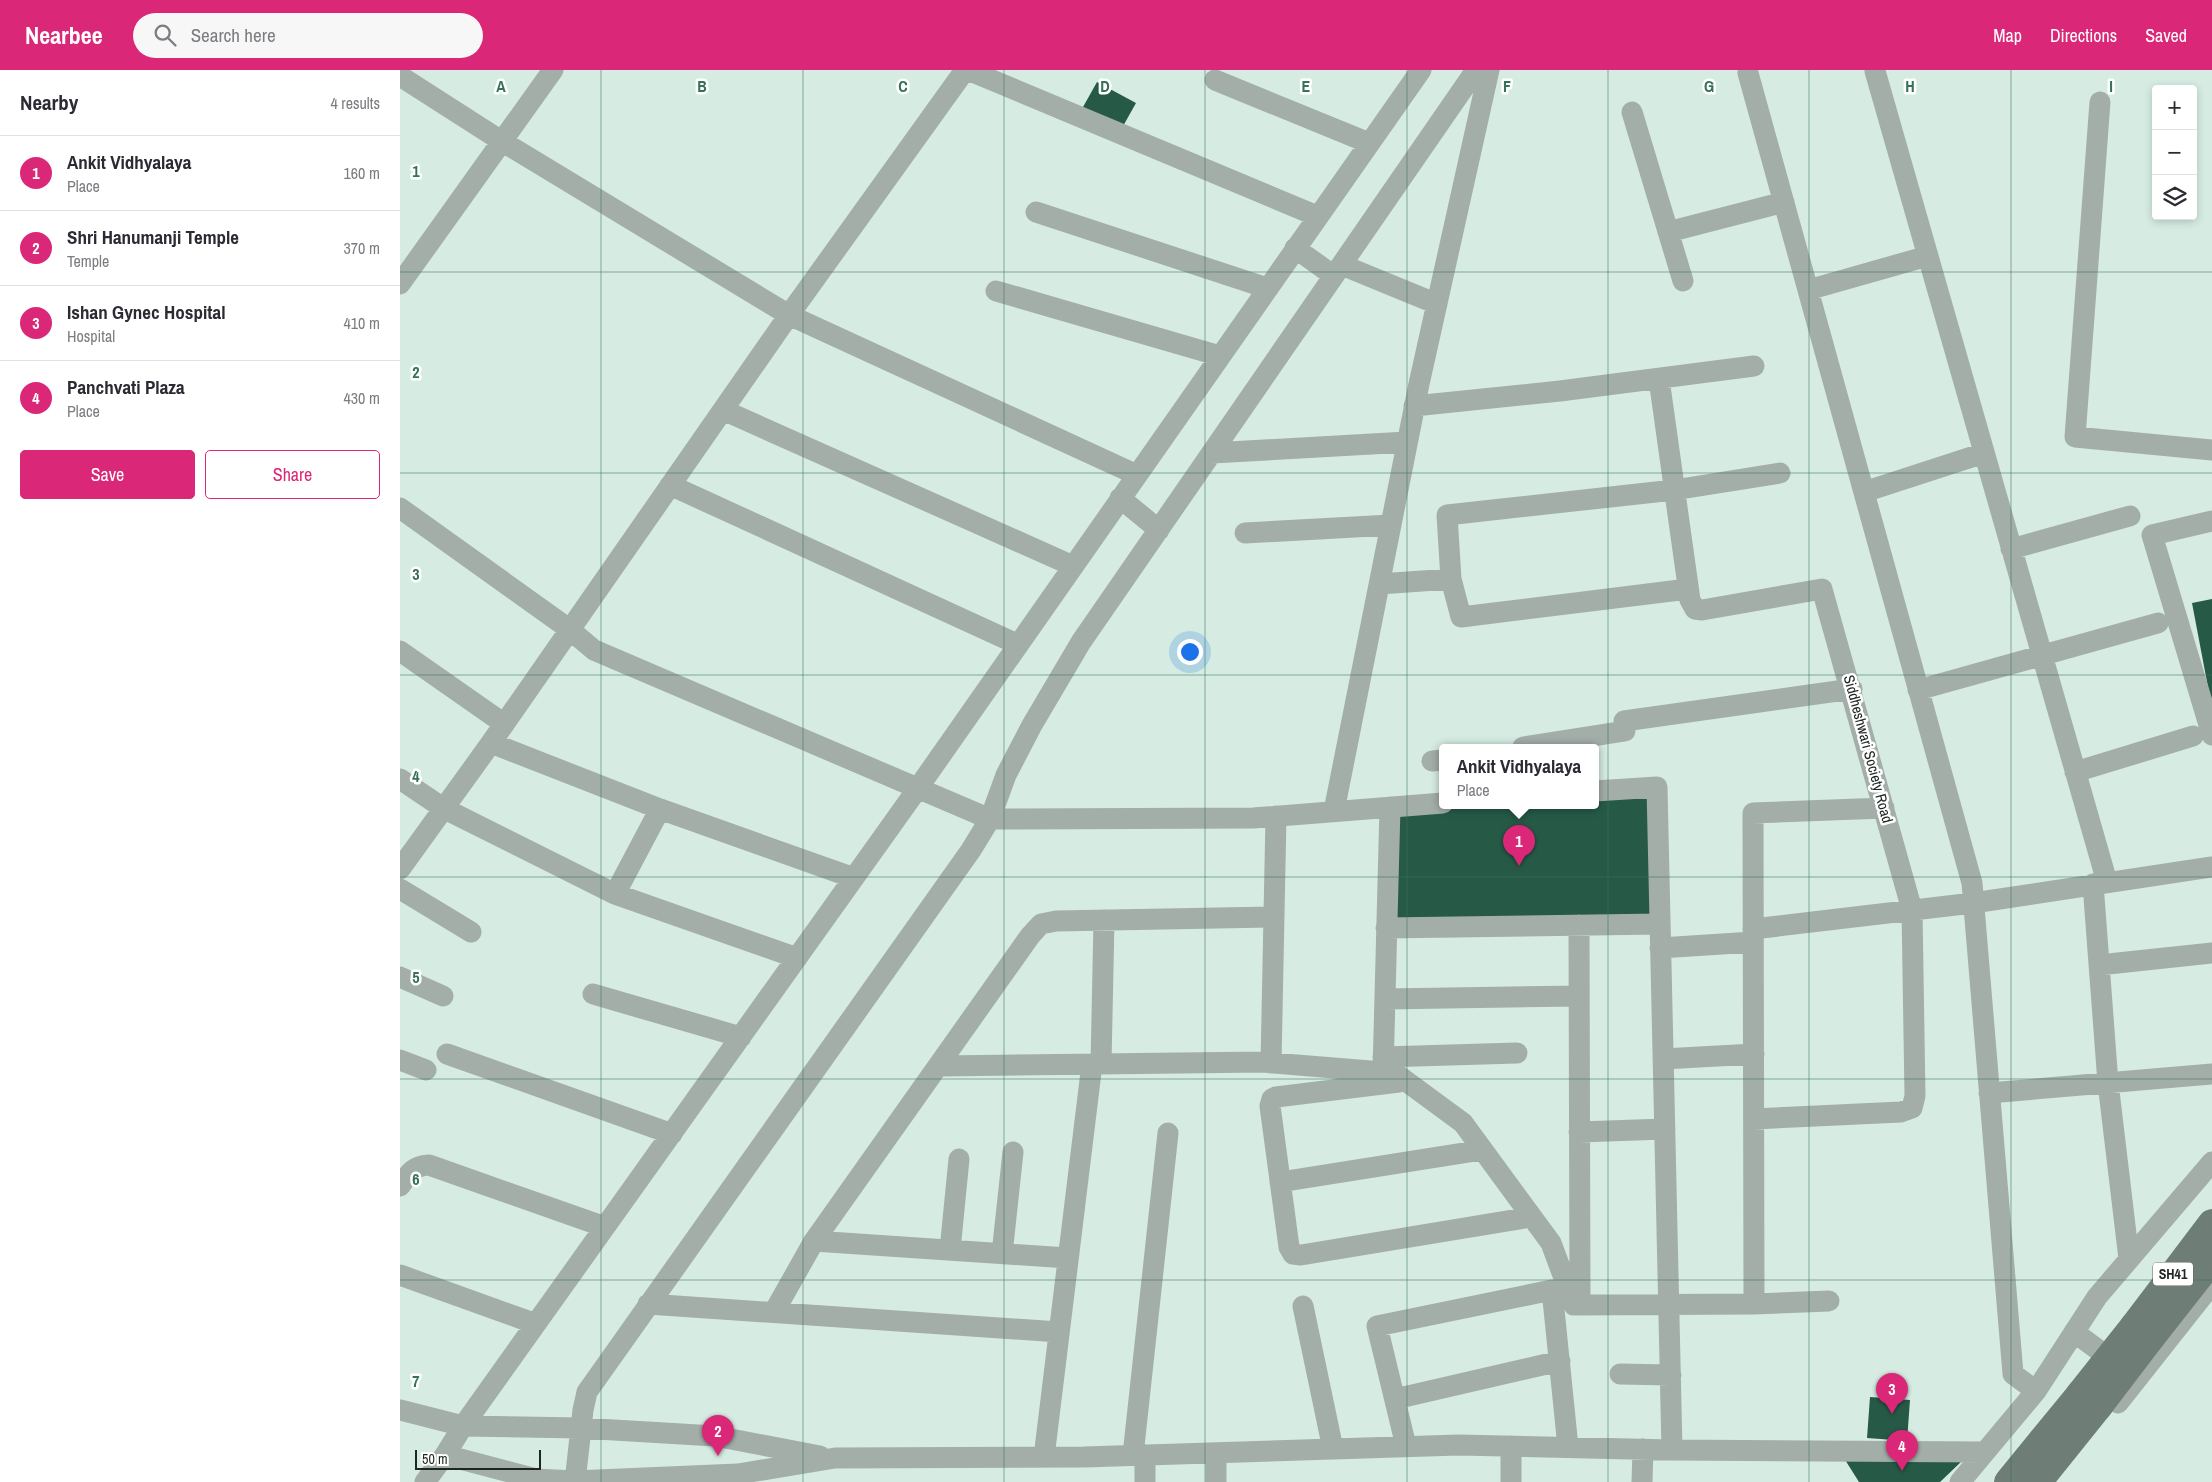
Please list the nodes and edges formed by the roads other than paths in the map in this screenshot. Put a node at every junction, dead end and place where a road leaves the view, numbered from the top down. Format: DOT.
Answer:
graph roads {
  1 [pos="553,70"];
  2 [pos="966,70"];
  3 [pos="1420,70"];
  4 [pos="1476,70"];
  5 [pos="1489,70"];
  6 [pos="1875,71"];
  7 [pos="1748,73"];
  8 [pos="400,76"];
  9 [pos="1215,80"];
  10 [pos="2100,102"];
  11 [pos="1632,112"];
  12 [pos="503,142"];
  13 [pos="1369,143"];
  14 [pos="1784,202"];
  15 [pos="1036,212"];
  16 [pos="1317,216"];
  17 [pos="1668,232"];
  18 [pos="1295,248"];
  19 [pos="1928,256"];
  20 [pos="1338,270"];
  21 [pos="1683,281"];
  22 [pos="400,284"];
  23 [pos="1267,288"];
  24 [pos="1808,290"];
  25 [pos="996,291"];
  26 [pos="1436,304"];
  27 [pos="789,315"];
  28 [pos="1220,356"];
  29 [pos="1754,366"];
  30 [pos="1659,379"];
  31 [pos="1414,406"];
  32 [pos="723,410"];
  33 [pos="1407,442"];
  34 [pos="2212,450"];
  35 [pos="1212,453"];
  36 [pos="1984,453"];
  37 [pos="1780,473"];
  38 [pos="1136,475"];
  39 [pos="670,485"];
  40 [pos="1674,490"];
  41 [pos="1864,492"];
  42 [pos="1120,498"];
  43 [pos="400,508"];
  44 [pos="2130,516"];
  45 [pos="2212,521"];
  46 [pos="1391,525"];
  47 [pos="1159,530"];
  48 [pos="1245,533"];
  49 [pos="2011,549"];
  50 [pos="1073,566"];
  51 [pos="1451,579"];
  52 [pos="1379,584"];
  53 [pos="1688,589"];
  54 [pos="2158,623"];
  55 [pos="569,629"];
  56 [pos="1017,644"];
  57 [pos="400,650"];
  58 [pos="2042,655"];
  59 [pos="1852,689"];
  60 [pos="1918,690"];
  61 [pos="503,723"];
  62 [pos="2202,736"];
  63 [pos="491,743"];
  64 [pos="1543,744"];
  65 [pos="2075,772"];
  66 [pos="400,779"];
  67 [pos="918,788"];
  68 [pos="1599,791"];
  69 [pos="1439,803"];
  70 [pos="1390,807"];
  71 [pos="443,808"];
  72 [pos="1884,808"];
  73 [pos="660,809"];
  74 [pos="1334,811"];
  75 [pos="1276,816"];
  76 [pos="990,819"];
  77 [pos="2212,867"];
  78 [pos="400,869"];
  79 [pos="854,878"];
  80 [pos="2100,883"];
  81 [pos="400,888"];
  82 [pos="615,894"];
  83 [pos="1973,903"];
  84 [pos="1912,910"];
  85 [pos="1274,917"];
  86 [pos="1104,920"];
  87 [pos="1660,924"];
  88 [pos="1579,925"];
  89 [pos="1386,928"];
  90 [pos="470,932"];
  91 [pos="1753,935"];
  92 [pos="1660,948"];
  93 [pos="2212,953"];
  94 [pos="797,958"];
  95 [pos="2099,965"];
  96 [pos="400,977"];
  97 [pos="593,994"];
  98 [pos="443,996"];
  99 [pos="1579,996"];
  100 [pos="1385,999"];
  101 [pos="741,1037"];
  102 [pos="1516,1053"];
  103 [pos="447,1054"];
  104 [pos="1754,1054"];
  105 [pos="1663,1059"];
  106 [pos="400,1060"];
  107 [pos="1271,1063"];
  108 [pos="1097,1064"];
  109 [pos="1383,1064"];
  110 [pos="940,1066"];
  111 [pos="426,1070"];
  112 [pos="2212,1074"];
  113 [pos="1407,1081"];
  114 [pos="2108,1083"];
  115 [pos="1989,1094"];
  116 [pos="1754,1119"];
  117 [pos="1665,1129"];
  118 [pos="1580,1132"];
  119 [pos="1168,1133"];
  120 [pos="672,1134"];
  121 [pos="1482,1150"];
  122 [pos="1013,1152"];
  123 [pos="959,1159"];
  124 [pos="2212,1162"];
  125 [pos="1280,1182"];
  126 [pos="400,1186"];
  127 [pos="1531,1217"];
  128 [pos="2212,1223"];
  129 [pos="605,1227"];
  130 [pos="814,1241"];
  131 [pos="950,1250"];
  132 [pos="1002,1254"];
  133 [pos="1068,1258"];
  134 [pos="2129,1260"];
  135 [pos="2212,1260"];
  136 [pos="400,1275"];
  137 [pos="2212,1284"];
  138 [pos="1828,1301"];
  139 [pos="648,1304"];
  140 [pos="1754,1304"];
  141 [pos="1580,1305"];
  142 [pos="1669,1305"];
  143 [pos="1303,1306"];
  144 [pos="774,1312"];
  145 [pos="536,1324"];
  146 [pos="1059,1332"];
  147 [pos="2074,1332"];
  148 [pos="2142,1333"];
  149 [pos="1560,1362"];
  150 [pos="1620,1374"];
  151 [pos="1671,1375"];
  152 [pos="2137,1379"];
  153 [pos="2036,1391"];
  154 [pos="1395,1400"];
  155 [pos="2090,1400"];
  156 [pos="400,1410"];
  157 [pos="463,1426"];
  158 [pos="580,1428"];
  159 [pos="1406,1446"];
  160 [pos="1511,1446"];
  161 [pos="1568,1447"];
  162 [pos="1333,1449"];
  163 [pos="1643,1449"];
  164 [pos="1672,1450"];
  165 [pos="1984,1452"];
  166 [pos="1216,1453"];
  167 [pos="1139,1455"];
  168 [pos="445,1456"];
  169 [pos="1044,1457"];
  170 [pos="835,1458"];
  171 [pos="738,1478"];
  172 [pos="535,1480"];
  173 [pos="574,1481"];
  174 [pos="425,1482"];
  175 [pos="1145,1482"];
  176 [pos="1216,1482"];
  177 [pos="1511,1482"];
  178 [pos="1642,1482"];
  179 [pos="1960,1482"];
  180 [pos="2008,1482"];
  181 [pos="2038,1482"];
  182 [pos="2055,1482"];
  1 -- 12 [label="street"];
  2 -- 16 [label="street"];
  2 -- 27 [label="street"];
  3 -- 13 [label="street"];
  4 -- 20 [label="street"];
  5 -- 26 [label="street"];
  6 -- 19 [label="street"];
  7 -- 14 [label="street"];
  8 -- 12 [label="street"];
  9 -- 13 [label="street"];
  10 -- 34 [label="street"];
  11 -- 17 [label="street"];
  12 -- 22 [label="street"];
  12 -- 27 [label="street"];
  13 -- 16 [label="street"];
  14 -- 17 [label="street"];
  14 -- 24 [label="street"];
  15 -- 23 [label="street"];
  16 -- 18 [label="street"];
  17 -- 21 [label="street"];
  18 -- 20 [label="street"];
  18 -- 23 [label="street"];
  19 -- 24 [label="street"];
  19 -- 36 [label="street"];
  20 -- 26 [label="street"];
  20 -- 35 [label="street"];
  23 -- 28 [label="street"];
  24 -- 41 [label="street"];
  25 -- 28 [label="street"];
  26 -- 31 [label="street"];
  27 -- 32 [label="street"];
  27 -- 38 [label="street"];
  28 -- 38 [label="street"];
  29 -- 30 [label="street"];
  30 -- 31 [label="street"];
  30 -- 40 [label="street"];
  31 -- 33 [label="street"];
  32 -- 39 [label="street"];
  32 -- 50 [label="street"];
  33 -- 35 [label="street"];
  33 -- 46 [label="street"];
  35 -- 47 [label="street"];
  36 -- 41 [label="street"];
  36 -- 49 [label="street"];
  37 -- 40 [label="street"];
  38 -- 42 [label="street"];
  39 -- 55 [label="street"];
  39 -- 56 [label="street"];
  40 -- 51 [label="street"];
  40 -- 53 [label="street"];
  41 -- 60 [label="street"];
  42 -- 47 [label="street"];
  42 -- 50 [label="street"];
  43 -- 55 [label="street"];
  44 -- 49 [label="street"];
  45 -- 62 [label="street"];
  46 -- 48 [label="street"];
  46 -- 52 [label="street"];
  47 -- 76 [label="street"];
  49 -- 58 [label="street"];
  50 -- 56 [label="street"];
  51 -- 52 [label="street"];
  51 -- 53 [label="street"];
  52 -- 74 [label="street"];
  53 -- 59 [label="street, Siddheshwari Society Road"];
  54 -- 58 [label="street"];
  55 -- 61 [label="street"];
  55 -- 67 [label="street"];
  56 -- 67 [label="street"];
  57 -- 61 [label="street"];
  58 -- 60 [label="street"];
  58 -- 65 [label="street"];
  59 -- 64 [label="street"];
  59 -- 72 [label="street, Siddheshwari Society Road"];
  60 -- 83 [label="street"];
  61 -- 63 [label="street"];
  62 -- 65 [label="street"];
  63 -- 71 [label="street"];
  63 -- 73 [label="street"];
  65 -- 80 [label="street"];
  66 -- 71 [label="street"];
  67 -- 76 [label="street"];
  67 -- 79 [label="street"];
  68 -- 87 [label="street"];
  69 -- 70 [label="street"];
  70 -- 74 [label="street"];
  70 -- 89 [label="street"];
  71 -- 78 [label="street"];
  71 -- 82 [label="street"];
  72 -- 84 [label="street, Siddheshwari Society Road"];
  72 -- 91 [label="street"];
  73 -- 79 [label="street"];
  73 -- 82 [label="street"];
  74 -- 75 [label="street"];
  75 -- 76 [label="street"];
  75 -- 85 [label="street"];
  76 -- 139 [label="street"];
  77 -- 80 [label="street"];
  79 -- 94 [label="street"];
  80 -- 83 [label="street"];
  80 -- 95 [label="street"];
  81 -- 90 [label="street"];
  82 -- 94 [label="street"];
  83 -- 84 [label="street"];
  83 -- 115 [label="street"];
  84 -- 91 [label="street"];
  84 -- 116 [label="street, Siddheshwari Society Road"];
  85 -- 86 [label="street"];
  85 -- 107 [label="street"];
  86 -- 108 [label="street"];
  86 -- 110 [label="street"];
  87 -- 88 [label="street"];
  87 -- 92 [label="street"];
  88 -- 89 [label="street"];
  88 -- 99 [label="street"];
  89 -- 100 [label="street"];
  91 -- 92 [label="street"];
  91 -- 104 [label="street"];
  92 -- 105 [label="street"];
  93 -- 95 [label="street"];
  94 -- 101 [label="street"];
  95 -- 114 [label="street"];
  96 -- 98 [label="street"];
  97 -- 101 [label="street"];
  99 -- 100 [label="street"];
  99 -- 118 [label="street"];
  100 -- 109 [label="street"];
  101 -- 120 [label="street"];
  102 -- 109 [label="street"];
  103 -- 120 [label="street"];
  104 -- 105 [label="street"];
  104 -- 116 [label="street"];
  105 -- 117 [label="street"];
  106 -- 111 [label="street"];
  107 -- 108 [label="street"];
  107 -- 109 [label="street"];
  108 -- 110 [label="street"];
  108 -- 133 [label="street"];
  109 -- 113 [label="street"];
  110 -- 130 [label="street"];
  112 -- 114 [label="street"];
  113 -- 121 [label="street"];
  113 -- 125 [label="street"];
  114 -- 115 [label="street"];
  114 -- 134 [label="street"];
  115 -- 153 [label="street"];
  116 -- 140 [label="street"];
  117 -- 118 [label="street"];
  117 -- 142 [label="street"];
  118 -- 141 [label="street"];
  119 -- 167 [label="street"];
  120 -- 129 [label="street"];
  121 -- 125 [label="street"];
  121 -- 127 [label="street"];
  122 -- 132 [label="street"];
  123 -- 131 [label="street"];
  124 -- 134 [label="street"];
  125 -- 127 [label="street"];
  126 -- 129 [label="street"];
  127 -- 141 [label="street"];
  128 -- 148 [label="main road, SH41"];
  129 -- 145 [label="street"];
  130 -- 131 [label="street"];
  130 -- 144 [label="street"];
  131 -- 132 [label="street"];
  132 -- 133 [label="street"];
  133 -- 146 [label="street"];
  134 -- 147 [label="street"];
  135 -- 148 [label="main road, SH41"];
  136 -- 145 [label="street"];
  137 -- 152 [label="street"];
  138 -- 140 [label="street"];
  139 -- 144 [label="street"];
  139 -- 158 [label="street"];
  140 -- 142 [label="street"];
  141 -- 142 [label="street"];
  142 -- 151 [label="street"];
  143 -- 162 [label="street"];
  144 -- 146 [label="street"];
  145 -- 157 [label="street"];
  146 -- 169 [label="street"];
  147 -- 152 [label="street"];
  147 -- 153 [label="street"];
  148 -- 155 [label="main road, SH41, bridge"];
  149 -- 154 [label="street"];
  149 -- 154 [label="street"];
  149 -- 161 [label="street"];
  150 -- 151 [label="street"];
  151 -- 164 [label="street"];
  152 -- 182 [label="street"];
  153 -- 165 [label="street"];
  154 -- 159 [label="street"];
  155 -- 180 [label="main road, SH41"];
  155 -- 181 [label="main road, SH41"];
  156 -- 157 [label="street"];
  157 -- 158 [label="street"];
  157 -- 168 [label="street"];
  158 -- 170 [label="street"];
  158 -- 173 [label="street"];
  159 -- 160 [label="street"];
  159 -- 162 [label="street"];
  160 -- 161 [label="street"];
  160 -- 177 [label="street"];
  161 -- 163 [label="street"];
  162 -- 166 [label="street"];
  163 -- 164 [label="street"];
  163 -- 178 [label="street"];
  164 -- 165 [label="street"];
  165 -- 179 [label="street"];
  166 -- 167 [label="street"];
  166 -- 176 [label="street"];
  167 -- 169 [label="street"];
  167 -- 175 [label="street"];
  168 -- 172 [label="street"];
  168 -- 174 [label="street"];
  169 -- 170 [label="street"];
  170 -- 171 [label="street"];
  171 -- 173 [label="street"];
  172 -- 173 [label="street"];
}
